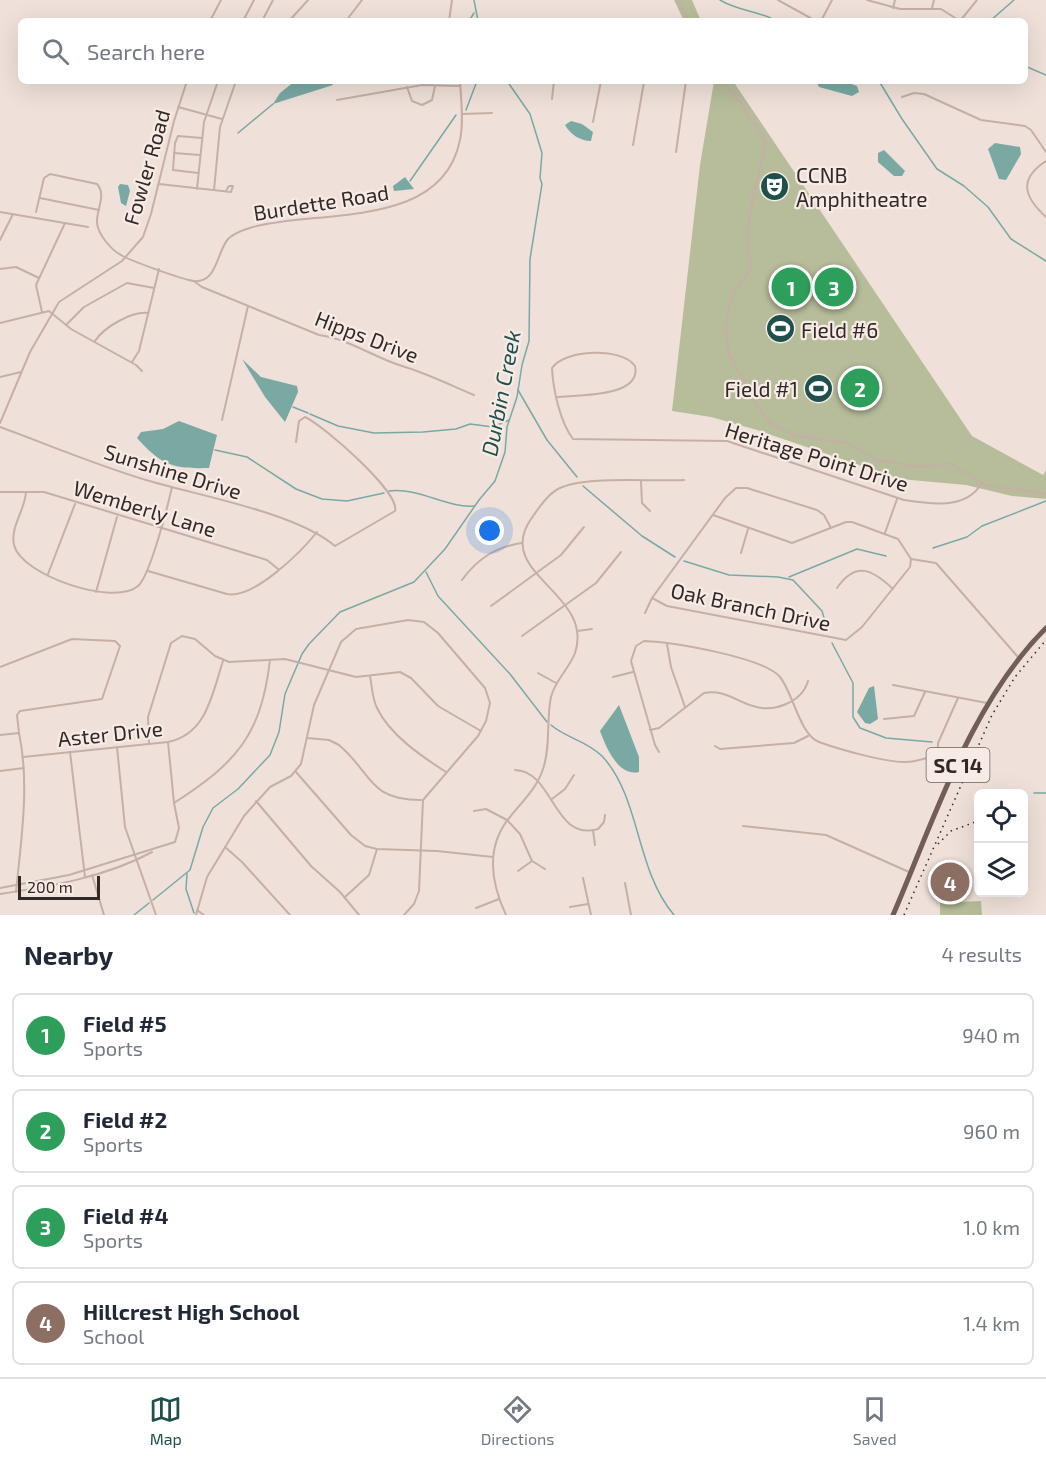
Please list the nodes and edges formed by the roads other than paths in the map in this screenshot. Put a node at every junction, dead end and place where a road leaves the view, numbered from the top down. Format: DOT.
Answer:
graph roads {
  1 [pos="221,0"];
  2 [pos="254,0"];
  3 [pos="273,0"];
  4 [pos="308,0"];
  5 [pos="362,0"];
  6 [pos="452,0"];
  7 [pos="678,0"];
  8 [pos="778,0"];
  9 [pos="832,0"];
  10 [pos="867,0"];
  11 [pos="896,0"];
  12 [pos="934,0"];
  13 [pos="977,0"];
  14 [pos="893,8"];
  15 [pos="932,8"];
  16 [pos="212,18"];
  17 [pos="245,18"];
  18 [pos="264,18"];
  19 [pos="292,18"];
  20 [pos="348,18"];
  21 [pos="449,18"];
  22 [pos="687,18"];
  23 [pos="811,18"];
  24 [pos="823,18"];
  25 [pos="955,18"];
  26 [pos="962,18"];
  27 [pos="186,84"];
  28 [pos="217,84"];
  29 [pos="235,84"];
  30 [pos="554,84"];
  31 [pos="599,84"];
  32 [pos="644,84"];
  33 [pos="686,84"];
  34 [pos="724,84"];
  35 [pos="435,86"];
  36 [pos="460,86"];
  37 [pos="407,87"];
  38 [pos="902,97"];
  39 [pos="552,99"];
  40 [pos="337,100"];
  41 [pos="178,107"];
  42 [pos="492,113"];
  43 [pos="462,114"];
  44 [pos="206,115"];
  45 [pos="222,119"];
  46 [pos="593,122"];
  47 [pos="202,138"];
  48 [pos="633,145"];
  49 [pos="676,152"];
  50 [pos="1046,152"];
  51 [pos="174,153"];
  52 [pos="200,155"];
  53 [pos="1046,161"];
  54 [pos="199,173"];
  55 [pos="159,184"];
  56 [pos="197,189"];
  57 [pos="214,190"];
  58 [pos="226,191"];
  59 [pos="39,198"];
  60 [pos="99,210"];
  61 [pos="0,212"];
  62 [pos="36,212"];
  63 [pos="13,214"];
  64 [pos="1046,217"];
  65 [pos="65,223"];
  66 [pos="88,227"];
  67 [pos="0,240"];
  68 [pos="126,257"];
  69 [pos="0,269"];
  70 [pos="159,269"];
  71 [pos="40,278"];
  72 [pos="194,281"];
  73 [pos="154,288"];
  74 [pos="248,306"];
  75 [pos="42,312"];
  76 [pos="52,312"];
  77 [pos="148,313"];
  78 [pos="0,323"];
  79 [pos="66,325"];
  80 [pos="94,342"];
  81 [pos="132,362"];
  82 [pos="142,371"];
  83 [pos="21,372"];
  84 [pos="0,377"];
  85 [pos="474,395"];
  86 [pos="558,398"];
  87 [pos="222,420"];
  88 [pos="0,425"];
  89 [pos="296,442"];
  90 [pos="684,480"];
  91 [pos="641,481"];
  92 [pos="981,484"];
  93 [pos="172,487"];
  94 [pos="0,492"];
  95 [pos="26,492"];
  96 [pos="1046,494"];
  97 [pos="897,498"];
  98 [pos="76,503"];
  99 [pos="650,511"];
  100 [pos="713,515"];
  101 [pos="117,516"];
  102 [pos="584,527"];
  103 [pos="831,528"];
  104 [pos="160,529"];
  105 [pos="748,529"];
  106 [pos="317,532"];
  107 [pos="885,533"];
  108 [pos="522,543"];
  109 [pos="621,552"];
  110 [pos="741,553"];
  111 [pos="911,559"];
  112 [pos="278,569"];
  113 [pos="148,571"];
  114 [pos="48,574"];
  115 [pos="537,574"];
  116 [pos="462,580"];
  117 [pos="837,588"];
  118 [pos="893,589"];
  119 [pos="96,592"];
  120 [pos="652,598"];
  121 [pos="567,604"];
  122 [pos="491,606"];
  123 [pos="645,613"];
  124 [pos="1046,628"];
  125 [pos="592,629"];
  126 [pos="577,631"];
  127 [pos="522,636"];
  128 [pos="667,644"];
  129 [pos="1019,658"];
  130 [pos="270,659"];
  131 [pos="223,661"];
  132 [pos="0,666"];
  133 [pos="327,670"];
  134 [pos="633,672"];
  135 [pos="538,673"];
  136 [pos="370,675"];
  137 [pos="613,677"];
  138 [pos="808,681"];
  139 [pos="556,683"];
  140 [pos="893,686"];
  141 [pos="925,692"];
  142 [pos="958,698"];
  143 [pos="793,701"];
  144 [pos="975,703"];
  145 [pos="988,703"];
  146 [pos="685,707"];
  147 [pos="982,713"];
  148 [pos="884,718"];
  149 [pos="651,730"];
  150 [pos="481,731"];
  151 [pos="19,734"];
  152 [pos="0,735"];
  153 [pos="809,735"];
  154 [pos="307,738"];
  155 [pos="168,742"];
  156 [pos="149,744"];
  157 [pos="715,746"];
  158 [pos="117,747"];
  159 [pos="70,752"];
  160 [pos="659,752"];
  161 [pos="938,755"];
  162 [pos="23,757"];
  163 [pos="960,760"];
  164 [pos="24,768"];
  165 [pos="0,771"];
  166 [pos="515,771"];
  167 [pos="296,772"];
  168 [pos="446,772"];
  169 [pos="574,775"];
  170 [pos="538,783"];
  171 [pos="552,799"];
  172 [pos="423,800"];
  173 [pos="256,801"];
  174 [pos="174,804"];
  175 [pos="474,811"];
  176 [pos="605,815"];
  177 [pos="507,820"];
  178 [pos="743,826"];
  179 [pos="592,830"];
  180 [pos="595,845"];
  181 [pos="225,847"];
  182 [pos="157,849"];
  183 [pos="377,849"];
  184 [pos="420,850"];
  185 [pos="133,855"];
  186 [pos="494,857"];
  187 [pos="135,861"];
  188 [pos="532,861"];
  189 [pos="545,869"];
  190 [pos="84,871"];
  191 [pos="518,871"];
  192 [pos="911,873"];
  193 [pos="92,875"];
  194 [pos="85,877"];
  195 [pos="583,878"];
  196 [pos="625,883"];
  197 [pos="17,885"];
  198 [pos="0,888"];
  199 [pos="16,891"];
  200 [pos="0,894"];
  201 [pos="345,897"];
  202 [pos="499,899"];
  203 [pos="588,904"];
  204 [pos="570,907"];
  205 [pos="476,908"];
  206 [pos="197,910"];
  207 [pos="104,915"];
  208 [pos="156,915"];
  209 [pos="196,915"];
  210 [pos="204,915"];
  211 [pos="290,915"];
  212 [pos="358,915"];
  213 [pos="404,915"];
  214 [pos="506,915"];
  215 [pos="591,915"];
  216 [pos="631,915"];
  217 [pos="893,915"];
  1 -- 16 [label="street"];
  2 -- 17 [label="street"];
  3 -- 18 [label="street"];
  4 -- 19 [label="street"];
  5 -- 20 [label="street"];
  6 -- 21 [label="street"];
  7 -- 22 [label="street"];
  8 -- 23 [label="street"];
  9 -- 24 [label="street"];
  10 -- 14 [label="street"];
  11 -- 14 [label="street"];
  12 -- 15 [label="street"];
  13 -- 26 [label="street"];
  14 -- 15 [label="street"];
  15 -- 25 [label="street"];
  27 -- 41 [label="street, Fowler Road"];
  28 -- 44 [label="street"];
  29 -- 45 [label="street"];
  30 -- 39 [label="street"];
  31 -- 46 [label="street"];
  32 -- 48 [label="street"];
  33 -- 49 [label="street"];
  34 -- 92 [label="street"];
  35 -- 36 [label="street"];
  35 -- 37 [label="street"];
  35 -- 37 [label="street"];
  36 -- 43 [label="street, Burdette Road"];
  37 -- 40 [label="street"];
  38 -- 50 [label="street"];
  41 -- 44 [label="street"];
  41 -- 55 [label="street, Fowler Road"];
  42 -- 43 [label="street"];
  43 -- 72 [label="street, Burdette Road"];
  44 -- 45 [label="street"];
  44 -- 47 [label="street"];
  45 -- 57 [label="street"];
  47 -- 51 [label="street"];
  47 -- 52 [label="street"];
  51 -- 52 [label="street"];
  51 -- 54 [label="street"];
  52 -- 54 [label="street"];
  53 -- 64 [label="street"];
  54 -- 56 [label="street"];
  55 -- 56 [label="street"];
  55 -- 68 [label="street, Fowler Road"];
  56 -- 57 [label="street"];
  57 -- 58 [label="street"];
  59 -- 60 [label="street"];
  59 -- 60 [label="street"];
  59 -- 62 [label="street"];
  60 -- 68 [label="street"];
  61 -- 63 [label="street"];
  63 -- 65 [label="street"];
  63 -- 67 [label="street"];
  65 -- 66 [label="street"];
  65 -- 71 [label="street"];
  68 -- 70 [label="street"];
  68 -- 76 [label="street, Fowler Road"];
  69 -- 71 [label="street"];
  70 -- 72 [label="street"];
  70 -- 73 [label="street"];
  71 -- 75 [label="street"];
  72 -- 74 [label="street, Hipps Drive"];
  73 -- 77 [label="street"];
  73 -- 79 [label="street"];
  74 -- 85 [label="street, Hipps Drive"];
  74 -- 87 [label="street"];
  75 -- 76 [label="street"];
  75 -- 78 [label="street"];
  76 -- 79 [label="street"];
  76 -- 83 [label="street, Fowler Road"];
  77 -- 80 [label="street"];
  77 -- 81 [label="street"];
  79 -- 80 [label="street"];
  80 -- 81 [label="street"];
  81 -- 82 [label="street"];
  83 -- 84 [label="street"];
  83 -- 88 [label="street, Fowler Road"];
  86 -- 86 [label="street, Heritage Point Drive"];
  86 -- 97 [label="street, Heritage Point Drive"];
  88 -- 93 [label="street, Sunshine Drive"];
  89 -- 106 [label="street, Sunshine Drive"];
  90 -- 91 [label="street"];
  91 -- 99 [label="street"];
  91 -- 108 [label="street"];
  92 -- 96 [label="street"];
  92 -- 97 [label="street, Heritage Point Drive"];
  93 -- 104 [label="street"];
  93 -- 106 [label="street, Sunshine Drive"];
  94 -- 95 [label="street, Wemberly Lane"];
  95 -- 98 [label="street, Wemberly Lane"];
  95 -- 114 [label="street"];
  97 -- 107 [label="street"];
  98 -- 101 [label="street, Wemberly Lane"];
  98 -- 114 [label="street"];
  100 -- 103 [label="street"];
  100 -- 105 [label="street"];
  100 -- 120 [label="street"];
  101 -- 104 [label="street, Wemberly Lane"];
  101 -- 119 [label="street"];
  102 -- 115 [label="street"];
  103 -- 105 [label="street"];
  103 -- 107 [label="street"];
  104 -- 112 [label="street, Wemberly Lane"];
  104 -- 113 [label="street"];
  105 -- 110 [label="street"];
  106 -- 112 [label="street"];
  107 -- 111 [label="street"];
  108 -- 115 [label="street"];
  108 -- 116 [label="street"];
  109 -- 121 [label="street"];
  111 -- 118 [label="street, Oak Branch Drive"];
  111 -- 129 [label="street"];
  112 -- 113 [label="street"];
  113 -- 119 [label="street"];
  114 -- 119 [label="street"];
  115 -- 121 [label="street"];
  115 -- 122 [label="street"];
  117 -- 118 [label="street"];
  118 -- 120 [label="street, Oak Branch Drive"];
  120 -- 123 [label="street"];
  121 -- 126 [label="street"];
  121 -- 127 [label="street"];
  124 -- 129 [label="main road, SC 14"];
  125 -- 126 [label="street"];
  126 -- 139 [label="street"];
  128 -- 134 [label="street"];
  128 -- 143 [label="street"];
  128 -- 146 [label="street"];
  129 -- 145 [label="main road, SC 14"];
  130 -- 131 [label="street"];
  130 -- 133 [label="street"];
  130 -- 174 [label="street"];
  131 -- 155 [label="street, Aster Drive"];
  131 -- 156 [label="street"];
  132 -- 151 [label="street"];
  133 -- 136 [label="street"];
  133 -- 150 [label="street"];
  133 -- 154 [label="street"];
  134 -- 137 [label="street"];
  134 -- 149 [label="street"];
  135 -- 139 [label="street"];
  136 -- 150 [label="street"];
  136 -- 168 [label="street"];
  138 -- 143 [label="street"];
  139 -- 170 [label="street"];
  140 -- 141 [label="street"];
  141 -- 142 [label="street"];
  141 -- 148 [label="street"];
  142 -- 144 [label="street"];
  142 -- 161 [label="street"];
  143 -- 146 [label="street"];
  143 -- 153 [label="street"];
  144 -- 145 [label="street"];
  144 -- 147 [label="street"];
  145 -- 147 [label="main road, SC 14"];
  146 -- 149 [label="street"];
  147 -- 163 [label="main road, SC 14"];
  149 -- 160 [label="street"];
  150 -- 168 [label="street"];
  151 -- 152 [label="street"];
  151 -- 162 [label="street"];
  153 -- 157 [label="street"];
  153 -- 161 [label="street"];
  154 -- 167 [label="street"];
  154 -- 172 [label="street"];
  155 -- 156 [label="street, Aster Drive"];
  155 -- 174 [label="street"];
  156 -- 158 [label="street, Aster Drive"];
  158 -- 159 [label="street, Aster Drive"];
  158 -- 185 [label="street"];
  159 -- 162 [label="street, Aster Drive"];
  159 -- 190 [label="street"];
  161 -- 163 [label="street"];
  162 -- 164 [label="street"];
  163 -- 192 [label="main road, SC 14"];
  164 -- 165 [label="street"];
  164 -- 197 [label="street"];
  166 -- 170 [label="street"];
  167 -- 173 [label="street"];
  167 -- 183 [label="street"];
  168 -- 172 [label="street"];
  169 -- 171 [label="street"];
  170 -- 171 [label="street"];
  170 -- 177 [label="street"];
  171 -- 179 [label="street"];
  172 -- 184 [label="street"];
  173 -- 181 [label="street"];
  173 -- 201 [label="street"];
  174 -- 182 [label="street"];
  175 -- 177 [label="street"];
  176 -- 179 [label="street"];
  177 -- 186 [label="street"];
  177 -- 188 [label="street"];
  178 -- 192 [label="street"];
  179 -- 180 [label="street"];
  181 -- 206 [label="street"];
  181 -- 211 [label="street"];
  182 -- 185 [label="street"];
  182 -- 187 [label="street"];
  183 -- 184 [label="street"];
  183 -- 201 [label="street"];
  184 -- 186 [label="street"];
  184 -- 213 [label="street"];
  185 -- 187 [label="street"];
  185 -- 190 [label="street"];
  186 -- 202 [label="street"];
  187 -- 193 [label="street"];
  187 -- 208 [label="street"];
  188 -- 189 [label="street"];
  188 -- 191 [label="street"];
  190 -- 194 [label="street"];
  190 -- 197 [label="street"];
  192 -- 217 [label="main road, SC 14"];
  193 -- 194 [label="street"];
  193 -- 207 [label="street"];
  194 -- 199 [label="street"];
  195 -- 203 [label="street"];
  196 -- 216 [label="street"];
  197 -- 198 [label="street"];
  197 -- 199 [label="street"];
  199 -- 200 [label="street"];
  201 -- 212 [label="street"];
  202 -- 205 [label="street"];
  202 -- 214 [label="street"];
  203 -- 204 [label="street"];
  203 -- 215 [label="street"];
  206 -- 209 [label="street"];
  206 -- 210 [label="street"];
}
